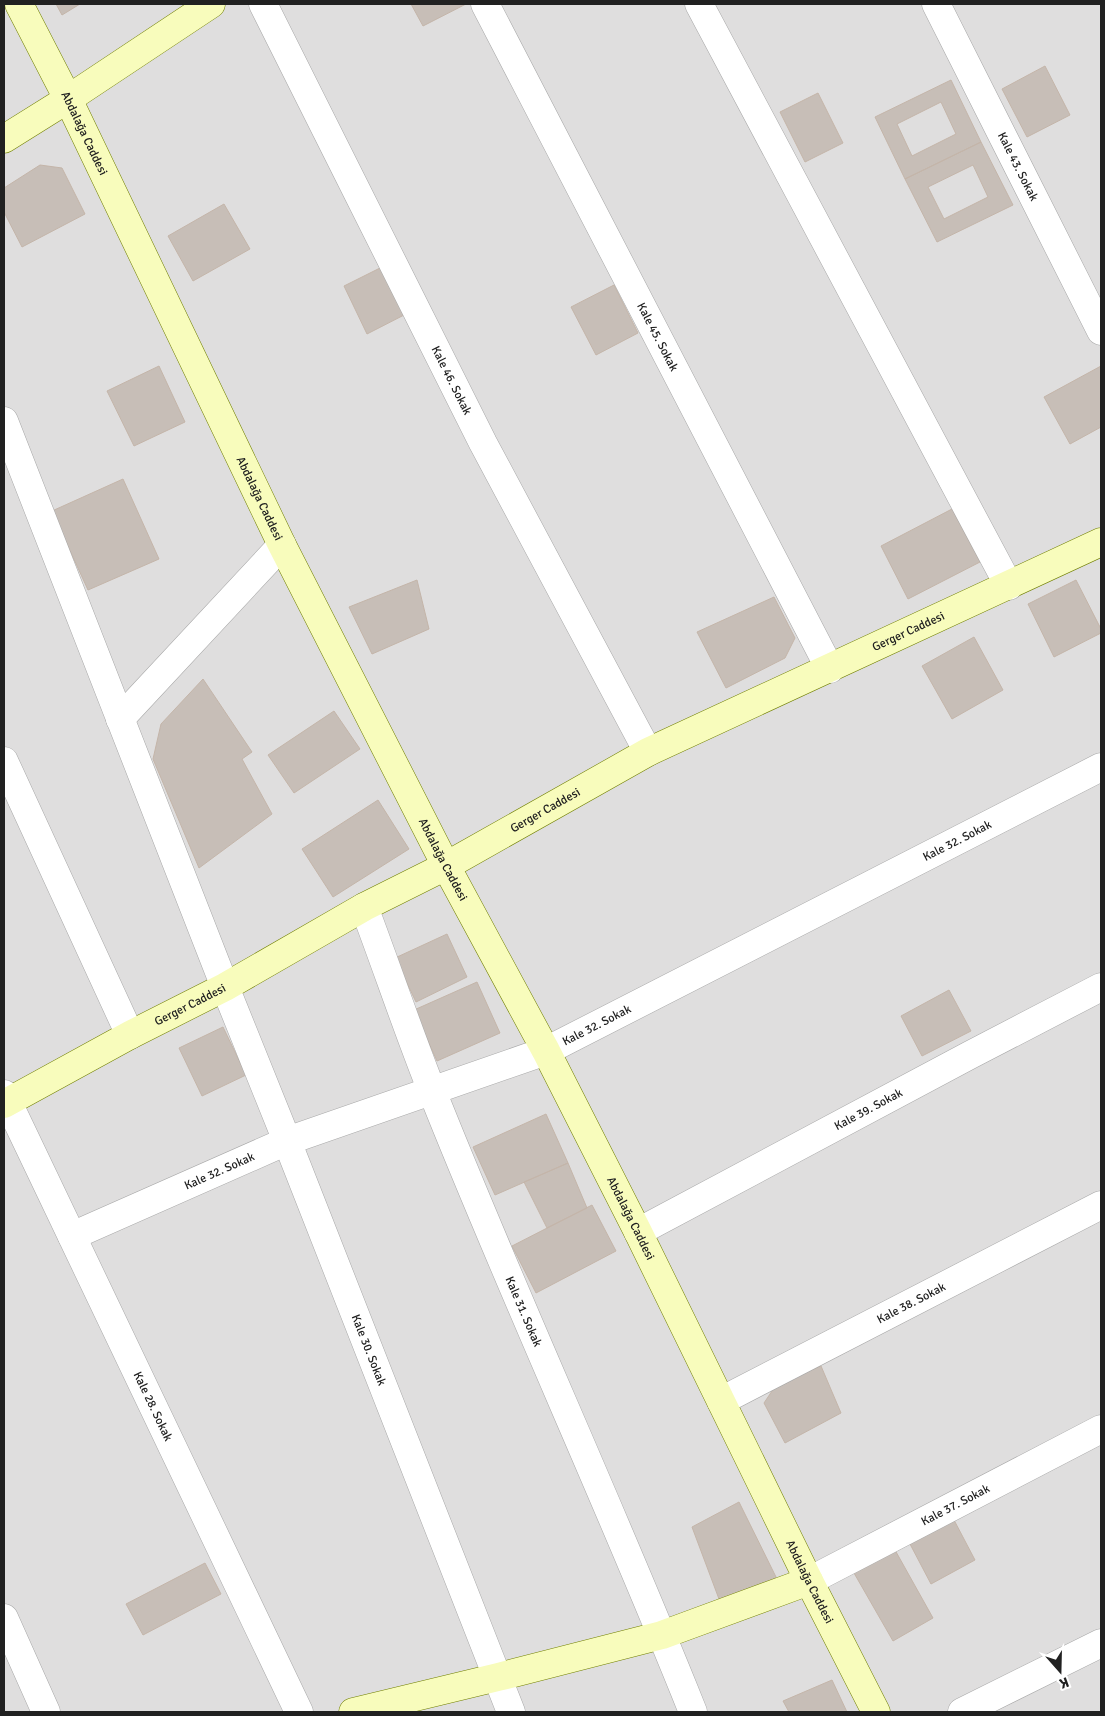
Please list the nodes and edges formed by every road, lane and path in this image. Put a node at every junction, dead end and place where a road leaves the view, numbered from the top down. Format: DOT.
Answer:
graph roads {
  1 [pos="19,4"];
  2 [pos="210,4"];
  3 [pos="264,4"];
  4 [pos="485,4"];
  5 [pos="699,4"];
  6 [pos="936,4"];
  7 [pos="68,100"];
  8 [pos="4,139"];
  9 [pos="1101,331"];
  10 [pos="4,421"];
  11 [pos="1101,542"];
  12 [pos="282,545"];
  13 [pos="1009,586"];
  14 [pos="830,669"];
  15 [pos="120,719"];
  16 [pos="648,752"];
  17 [pos="4,761"];
  18 [pos="1101,767"];
  19 [pos="446,866"];
  20 [pos="364,907"];
  21 [pos="225,987"];
  22 [pos="1101,987"];
  23 [pos="130,1035"];
  24 [pos="546,1051"];
  25 [pos="432,1091"];
  26 [pos="5,1100"];
  27 [pos="287,1141"];
  28 [pos="1101,1205"];
  29 [pos="638,1232"];
  30 [pos="72,1236"];
  31 [pos="721,1401"];
  32 [pos="1101,1429"];
  33 [pos="809,1581"];
  34 [pos="4,1618"];
  35 [pos="662,1634"];
  36 [pos="1101,1643"];
  37 [pos="498,1678"];
  38 [pos="46,1712"];
  39 [pos="299,1712"];
  40 [pos="353,1712"];
  41 [pos="511,1712"];
  42 [pos="693,1712"];
  43 [pos="876,1712"];
  44 [pos="962,1712"];
  1 -- 7 [label="street, Abdalağa Caddesi"];
  2 -- 7 [label="street"];
  3 -- 16 [label="street, Kale 46. Sokak"];
  4 -- 14 [label="street, Kale 45. Sokak"];
  5 -- 13 [label="street"];
  6 -- 9 [label="street, Kale 43. Sokak"];
  7 -- 8 [label="street"];
  7 -- 12 [label="street, Abdalağa Caddesi"];
  10 -- 15 [label="street, Kale 30. Sokak"];
  11 -- 13 [label="street, Gerger Caddesi"];
  12 -- 15 [label="street"];
  12 -- 19 [label="street, Abdalağa Caddesi"];
  13 -- 14 [label="street, Gerger Caddesi"];
  14 -- 16 [label="street, Gerger Caddesi"];
  15 -- 21 [label="street, Kale 30. Sokak"];
  16 -- 19 [label="street, Gerger Caddesi"];
  17 -- 23 [label="street"];
  18 -- 24 [label="street, Kale 32. Sokak"];
  19 -- 20 [label="street, Gerger Caddesi"];
  19 -- 24 [label="street, Abdalağa Caddesi"];
  20 -- 21 [label="street, Gerger Caddesi"];
  20 -- 25 [label="street, Kale 31. Sokak"];
  21 -- 23 [label="street, Gerger Caddesi"];
  21 -- 27 [label="street, Kale 30. Sokak"];
  22 -- 29 [label="street, Kale 39. Sokak"];
  23 -- 26 [label="street, Gerger Caddesi"];
  24 -- 25 [label="street, Kale 32. Sokak"];
  24 -- 29 [label="street, Abdalağa Caddesi"];
  25 -- 27 [label="street, Kale 32. Sokak"];
  25 -- 35 [label="street, Kale 31. Sokak"];
  26 -- 30 [label="street, Kale 28. Sokak"];
  27 -- 30 [label="street, Kale 32. Sokak"];
  27 -- 37 [label="street, Kale 30. Sokak"];
  28 -- 31 [label="street, Kale 38. Sokak"];
  29 -- 31 [label="street, Abdalağa Caddesi"];
  30 -- 39 [label="street, Kale 28. Sokak"];
  31 -- 33 [label="street, Abdalağa Caddesi"];
  32 -- 33 [label="street, Kale 37. Sokak"];
  33 -- 35 [label="street"];
  33 -- 43 [label="street, Abdalağa Caddesi"];
  34 -- 38 [label="street"];
  35 -- 37 [label="street"];
  35 -- 42 [label="street, Kale 31. Sokak"];
  36 -- 44 [label="street"];
  37 -- 40 [label="street"];
  37 -- 41 [label="street, Kale 30. Sokak"];
}
